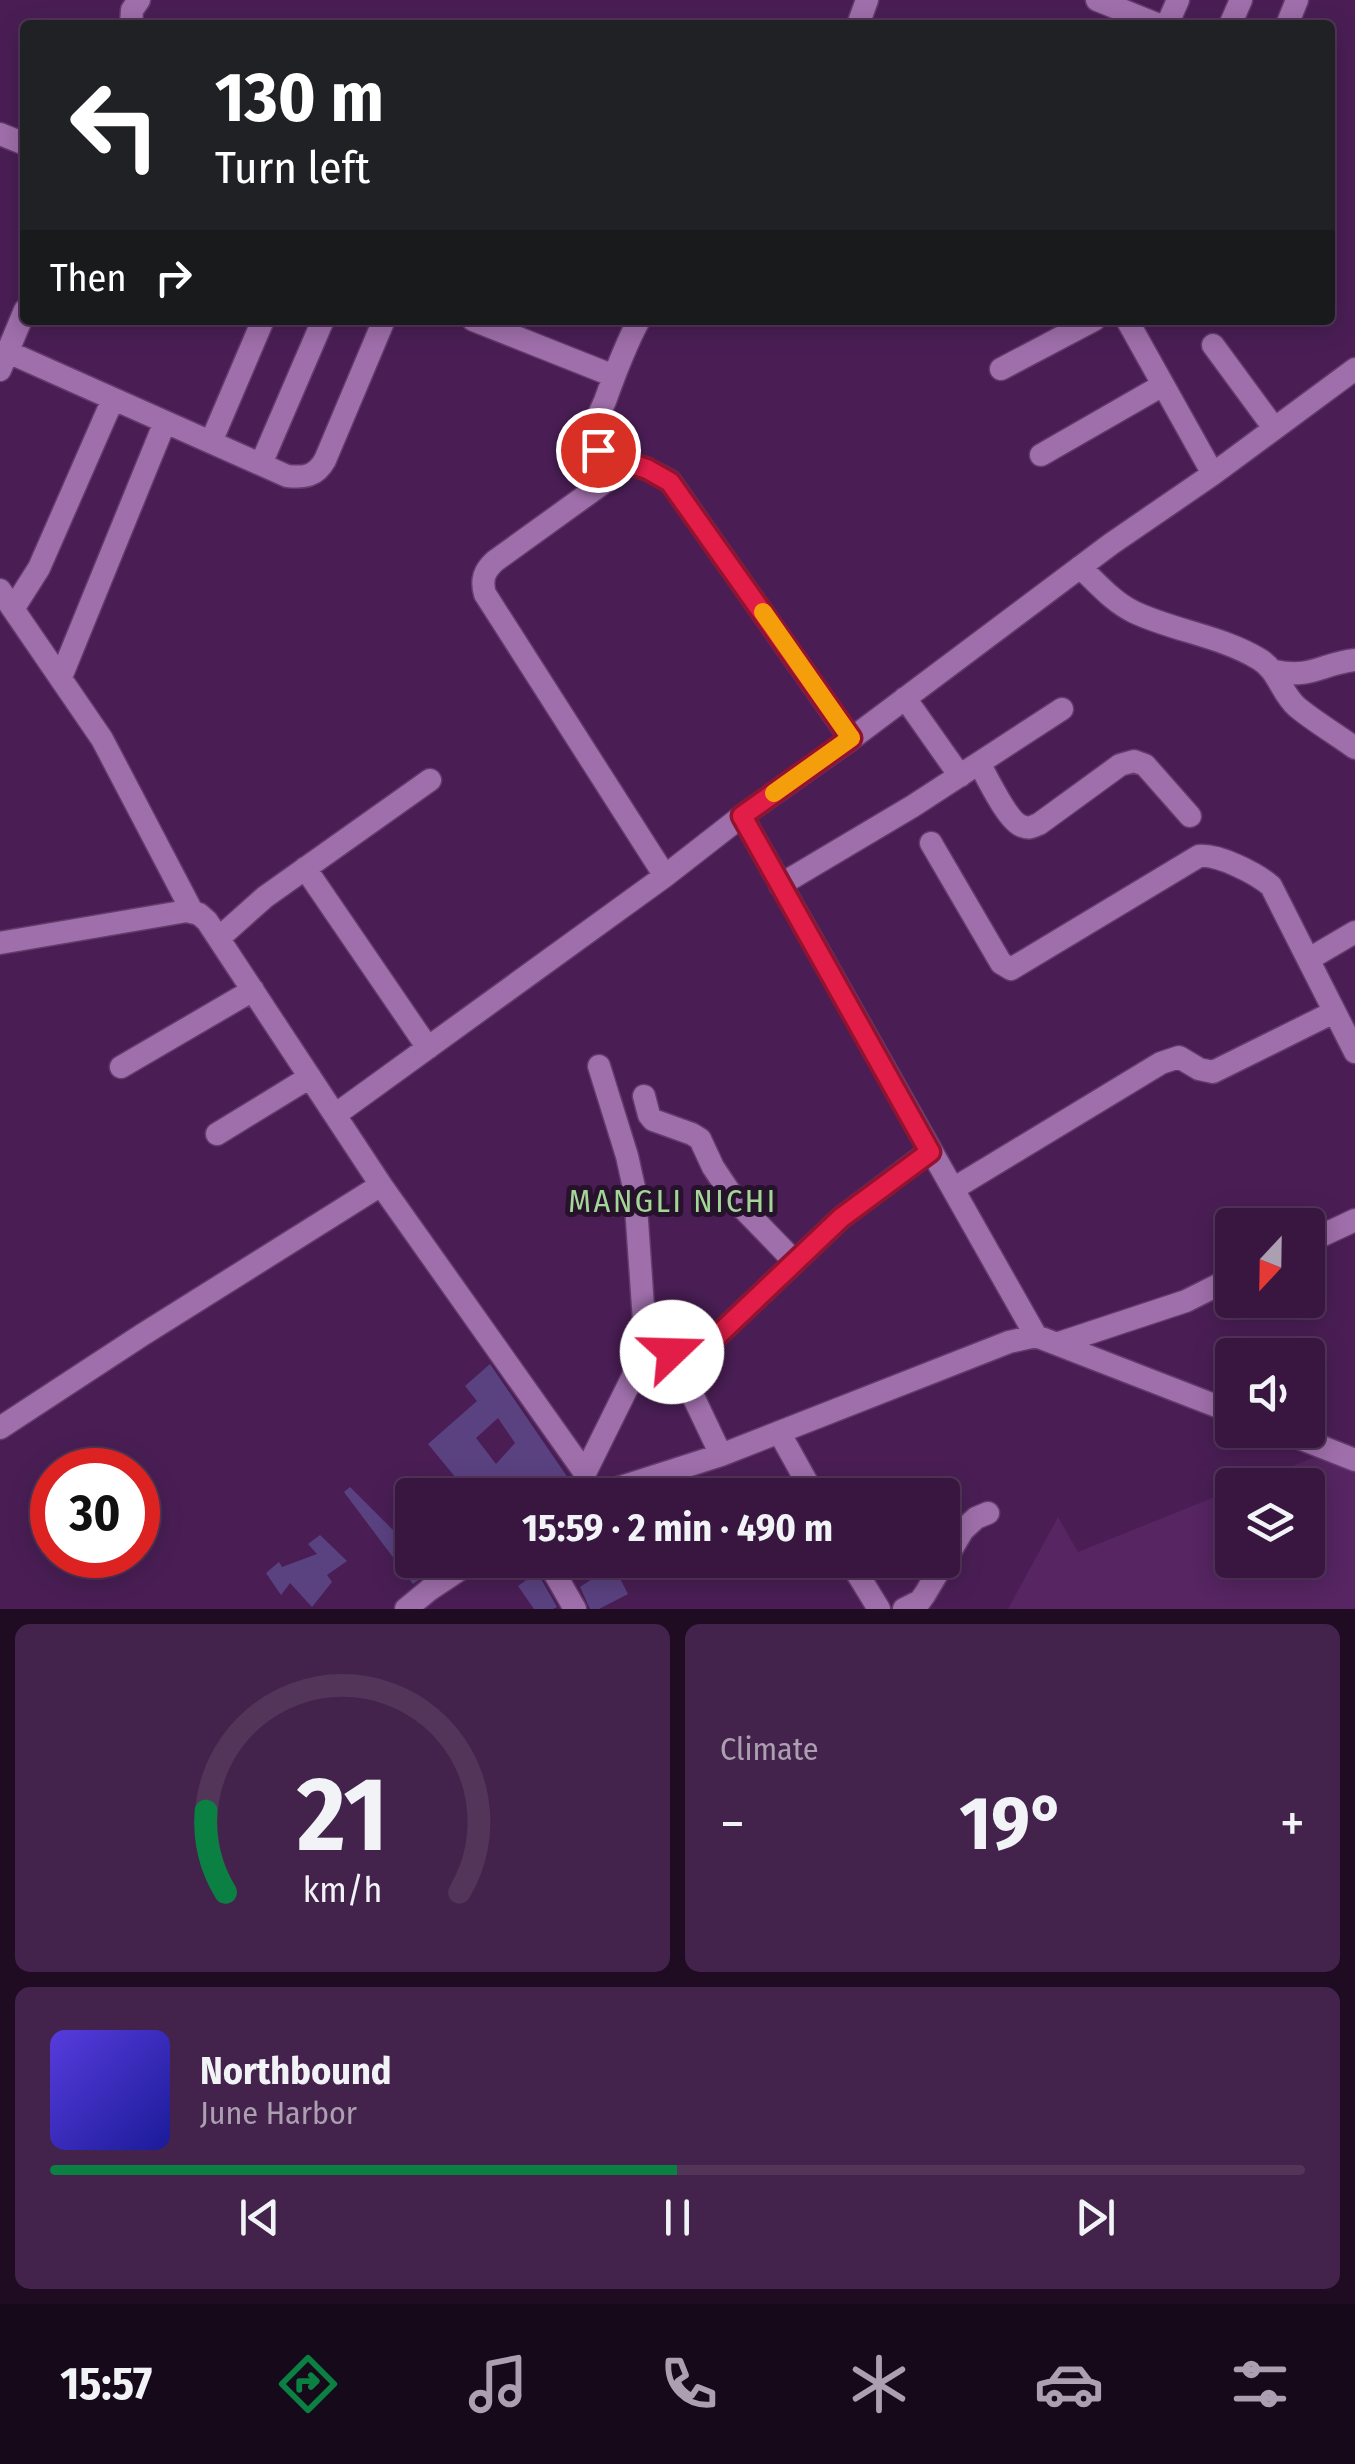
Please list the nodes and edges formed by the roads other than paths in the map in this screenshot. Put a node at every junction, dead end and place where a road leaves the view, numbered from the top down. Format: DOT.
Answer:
graph roads {
  1 [pos="1111,2"];
  2 [pos="1149,20"];
  3 [pos="20,322"];
  4 [pos="261,325"];
  5 [pos="321,325"];
  6 [pos="382,325"];
  7 [pos="486,325"];
  8 [pos="637,325"];
  9 [pos="1085,325"];
  10 [pos="1130,325"];
  11 [pos="1213,345"];
  12 [pos="4,361"];
  13 [pos="1002,369"];
  14 [pos="1355,369"];
  15 [pos="614,376"];
  16 [pos="1163,385"];
  17 [pos="113,399"];
  18 [pos="166,422"];
  19 [pos="1274,428"];
  20 [pos="210,442"];
  21 [pos="601,454"];
  22 [pos="1041,456"];
  23 [pos="261,464"];
  24 [pos="1213,474"];
  25 [pos="1080,567"];
  26 [pos="6,599"];
  27 [pos="1355,660"];
  28 [pos="1274,671"];
  29 [pos="60,677"];
  30 [pos="905,698"];
  31 [pos="1062,709"];
  32 [pos="851,738"];
  33 [pos="1355,748"];
  34 [pos="969,769"];
  35 [pos="430,780"];
  36 [pos="742,816"];
  37 [pos="1190,816"];
  38 [pos="930,842"];
  39 [pos="305,868"];
  40 [pos="665,876"];
  41 [pos="780,884"];
  42 [pos="192,911"];
  43 [pos="1355,932"];
  44 [pos="218,938"];
  45 [pos="0,943"];
  46 [pos="1309,960"];
  47 [pos="253,990"];
  48 [pos="1334,1012"];
  49 [pos="428,1048"];
  50 [pos="1355,1052"];
  51 [pos="599,1066"];
  52 [pos="122,1067"];
  53 [pos="310,1077"];
  54 [pos="644,1096"];
  55 [pos="335,1115"];
  56 [pos="216,1134"];
  57 [pos="930,1152"];
  58 [pos="381,1184"];
  59 [pos="953,1190"];
  60 [pos="1355,1220"];
  61 [pos="1325,1234"];
  62 [pos="795,1262"];
  63 [pos="1215,1286"];
  64 [pos="1036,1336"];
  65 [pos="1059,1343"];
  66 [pos="672,1352"];
  67 [pos="640,1362"];
  68 [pos="1215,1405"];
  69 [pos="0,1428"];
  70 [pos="779,1432"];
  71 [pos="1325,1448"];
  72 [pos="721,1454"];
  73 [pos="1355,1460"];
  74 [pos="578,1478"];
  75 [pos="585,1478"];
  76 [pos="648,1478"];
  77 [pos="805,1478"];
  78 [pos="988,1513"];
  79 [pos="447,1578"];
  80 [pos="557,1578"];
  81 [pos="860,1578"];
  82 [pos="406,1609"];
  83 [pos="575,1609"];
  84 [pos="880,1609"];
  85 [pos="904,1609"];
  1 -- 2 [label="street"];
  3 -- 12 [label="street"];
  4 -- 20 [label="street"];
  5 -- 23 [label="street"];
  6 -- 23 [label="street"];
  7 -- 15 [label="street"];
  8 -- 15 [label="street"];
  9 -- 13 [label="street"];
  10 -- 16 [label="street"];
  11 -- 19 [label="street"];
  12 -- 17 [label="street"];
  14 -- 19 [label="street"];
  15 -- 21 [label="street"];
  16 -- 22 [label="street"];
  16 -- 24 [label="street"];
  17 -- 18 [label="street"];
  17 -- 26 [label="street"];
  18 -- 20 [label="street"];
  18 -- 29 [label="street"];
  19 -- 24 [label="street"];
  20 -- 23 [label="street"];
  21 -- 32 [label="street"];
  21 -- 40 [label="street"];
  24 -- 25 [label="street"];
  25 -- 28 [label="street"];
  25 -- 30 [label="street"];
  26 -- 29 [label="street"];
  27 -- 28 [label="street"];
  28 -- 33 [label="street"];
  29 -- 42 [label="street"];
  30 -- 32 [label="street"];
  30 -- 34 [label="street"];
  31 -- 34 [label="street"];
  32 -- 36 [label="street"];
  34 -- 37 [label="street"];
  34 -- 41 [label="street"];
  35 -- 39 [label="street"];
  36 -- 40 [label="street"];
  36 -- 41 [label="street"];
  38 -- 46 [label="street"];
  39 -- 44 [label="street"];
  39 -- 49 [label="street"];
  40 -- 49 [label="street"];
  41 -- 57 [label="street"];
  42 -- 44 [label="street"];
  42 -- 45 [label="street"];
  43 -- 46 [label="street"];
  44 -- 47 [label="street"];
  46 -- 48 [label="street"];
  47 -- 52 [label="street"];
  47 -- 53 [label="street"];
  48 -- 50 [label="street"];
  48 -- 59 [label="street"];
  49 -- 55 [label="street"];
  51 -- 67 [label="street"];
  53 -- 55 [label="street"];
  53 -- 56 [label="street"];
  54 -- 62 [label="street"];
  55 -- 58 [label="street"];
  57 -- 59 [label="street"];
  57 -- 62 [label="street"];
  58 -- 69 [label="street"];
  58 -- 74 [label="street"];
  59 -- 64 [label="street"];
  60 -- 61 [label="street"];
  62 -- 66 [label="street"];
  63 -- 65 [label="street"];
  64 -- 65 [label="street"];
  64 -- 70 [label="street"];
  65 -- 68 [label="street"];
  66 -- 67 [label="street"];
  66 -- 72 [label="street"];
  67 -- 75 [label="street"];
  70 -- 72 [label="street"];
  70 -- 77 [label="street"];
  71 -- 73 [label="street"];
  72 -- 76 [label="street"];
  78 -- 85 [label="street"];
  79 -- 82 [label="street"];
  80 -- 83 [label="street"];
  81 -- 84 [label="street"];
}
